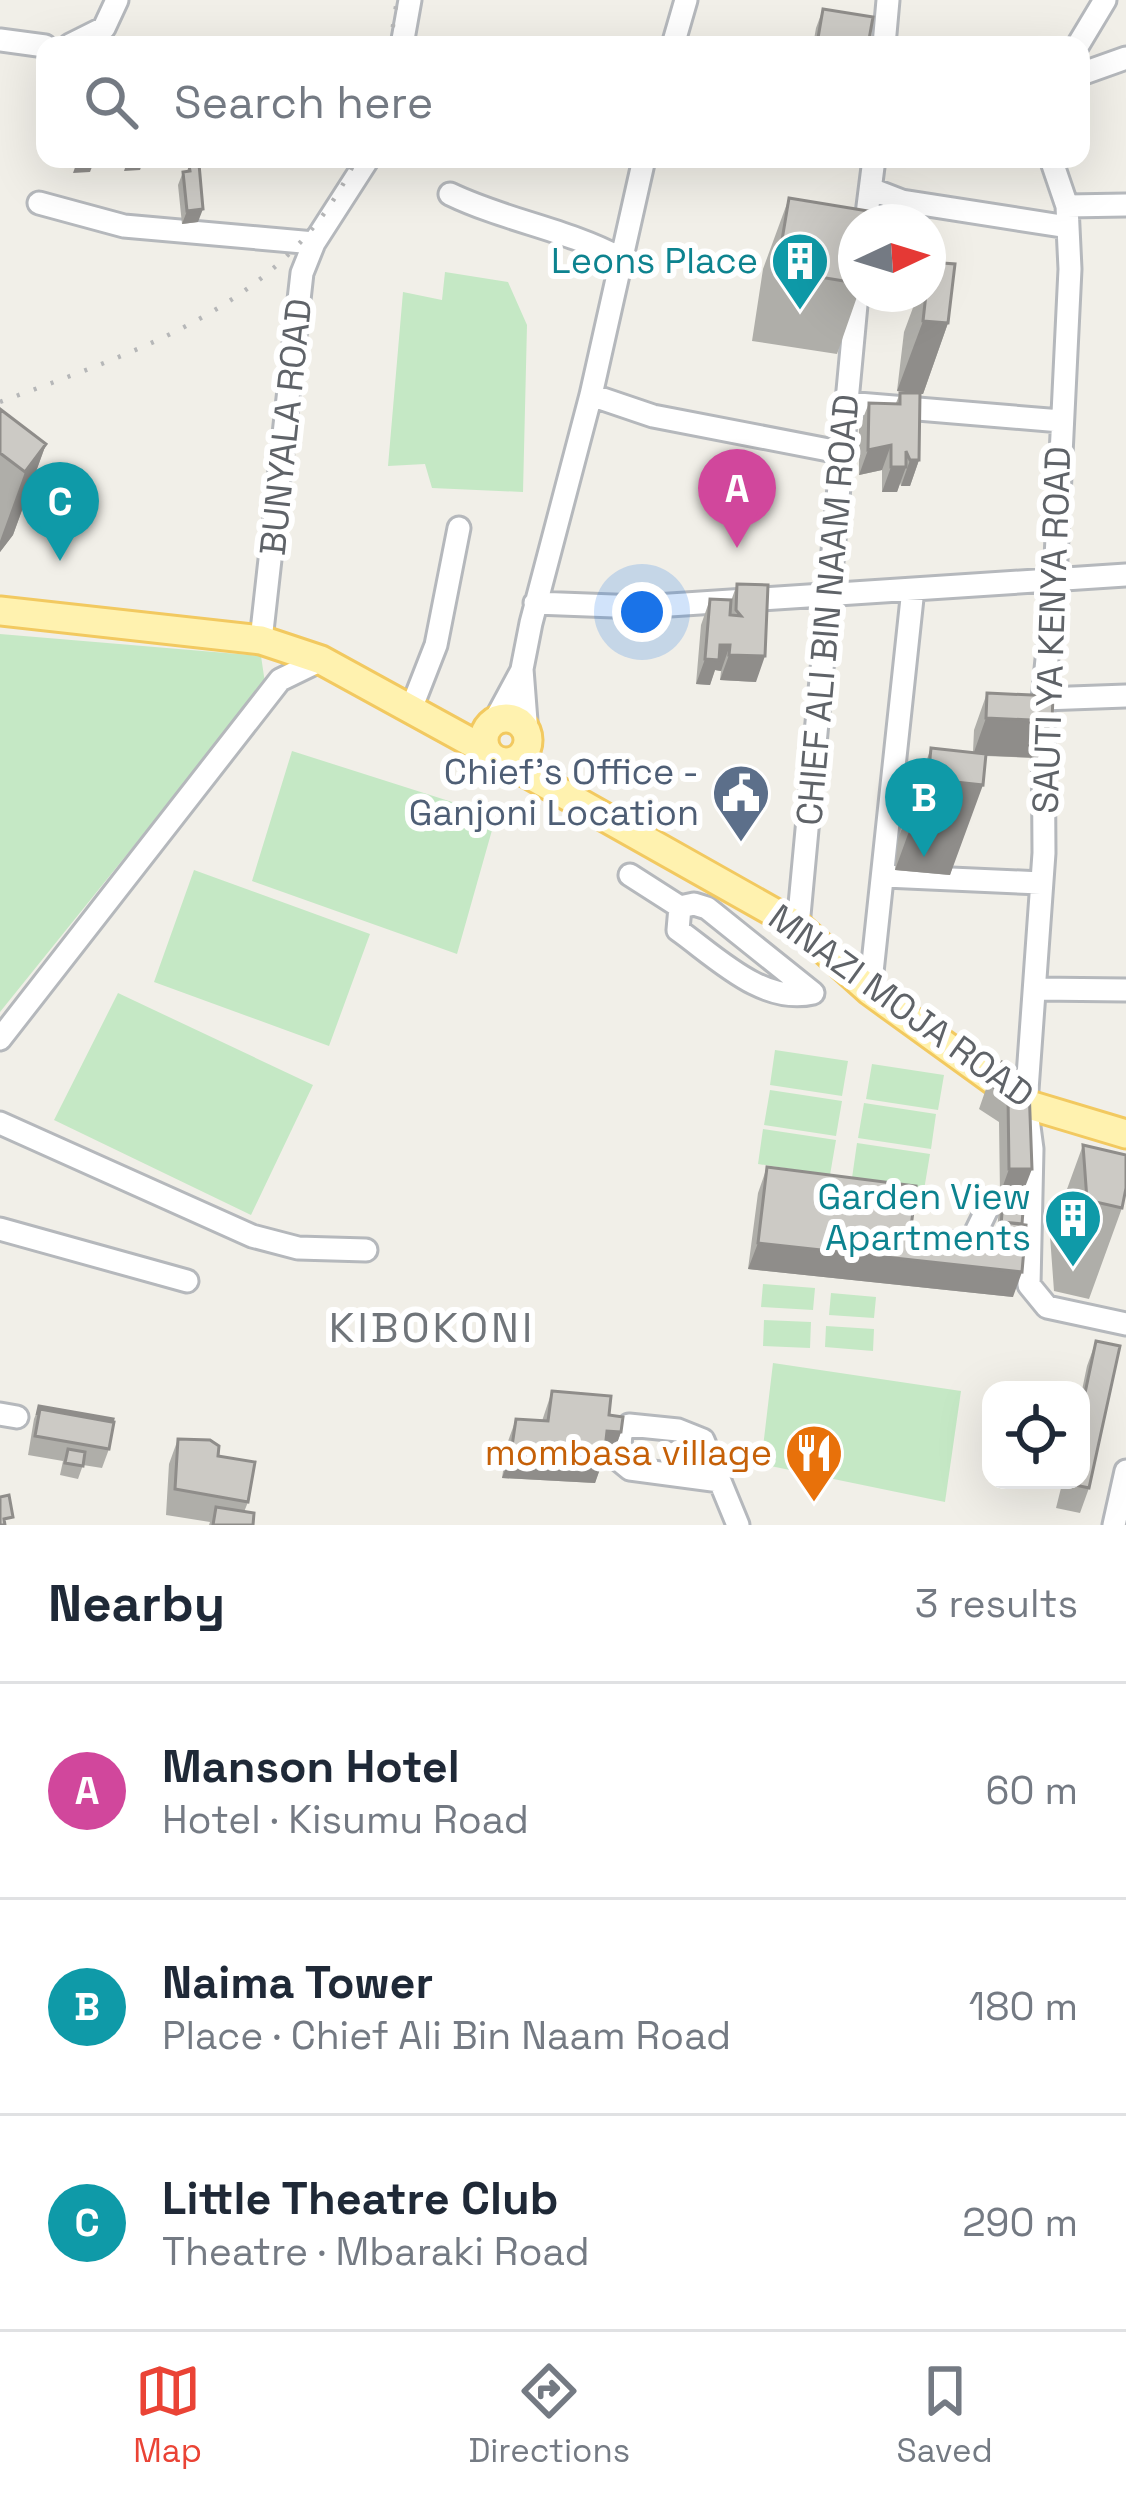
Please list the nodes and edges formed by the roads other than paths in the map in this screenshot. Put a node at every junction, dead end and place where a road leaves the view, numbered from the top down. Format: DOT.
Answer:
graph roads {
  1 [pos="117,0"];
  2 [pos="410,0"];
  3 [pos="683,0"];
  4 [pos="888,0"];
  5 [pos="1105,0"];
  6 [pos="95,36"];
  7 [pos="404,36"];
  8 [pos="675,36"];
  9 [pos="885,36"];
  10 [pos="1083,36"];
  11 [pos="0,40"];
  12 [pos="36,45"];
  13 [pos="1126,58"];
  14 [pos="1090,71"];
  15 [pos="362,168"];
  16 [pos="642,168"];
  17 [pos="873,168"];
  18 [pos="1054,168"];
  19 [pos="871,189"];
  20 [pos="450,194"];
  21 [pos="39,203"];
  22 [pos="869,204"];
  23 [pos="1126,205"];
  24 [pos="1068,217"];
  25 [pos="314,244"];
  26 [pos="620,258"];
  27 [pos="854,312"];
  28 [pos="592,395"];
  29 [pos="846,404"];
  30 [pos="1061,421"];
  31 [pos="838,452"];
  32 [pos="460,528"];
  33 [pos="1126,575"];
  34 [pos="1054,579"];
  35 [pos="913,589"];
  36 [pos="829,593"];
  37 [pos="0,610"];
  38 [pos="533,613"];
  39 [pos="267,642"];
  40 [pos="321,660"];
  41 [pos="522,669"];
  42 [pos="280,680"];
  43 [pos="1126,696"];
  44 [pos="1042,699"];
  45 [pos="419,713"];
  46 [pos="505,740"];
  47 [pos="630,875"];
  48 [pos="886,876"];
  49 [pos="1041,883"];
  50 [pos="680,907"];
  51 [pos="798,926"];
  52 [pos="842,967"];
  53 [pos="1036,989"];
  54 [pos="1126,990"];
  55 [pos="870,992"];
  56 [pos="813,993"];
  57 [pos="0,1040"];
  58 [pos="1026,1104"];
  59 [pos="0,1123"];
  60 [pos="1126,1134"];
  61 [pos="1031,1202"];
  62 [pos="0,1229"];
  63 [pos="913,1242"];
  64 [pos="366,1250"];
  65 [pos="187,1281"];
  66 [pos="1126,1324"];
  67 [pos="1126,1471"];
  68 [pos="720,1481"];
  69 [pos="738,1525"];
  70 [pos="1114,1525"];
  1 -- 6 [label="street"];
  2 -- 7 [label="street"];
  3 -- 8 [label="street"];
  4 -- 9 [label="street"];
  5 -- 10 [label="street"];
  11 -- 12 [label="street"];
  13 -- 14 [label="street"];
  15 -- 25 [label="street, BUNYALA ROAD"];
  16 -- 26 [label="street"];
  17 -- 19 [label="street"];
  18 -- 24 [label="street, SAUTI YA KENYA ROAD"];
  19 -- 22 [label="street"];
  19 -- 24 [label="street"];
  20 -- 26 [label="street"];
  21 -- 25 [label="street"];
  23 -- 24 [label="street"];
  24 -- 30 [label="street, SAUTI YA KENYA ROAD"];
  25 -- 39 [label="street, BUNYALA ROAD"];
  26 -- 28 [label="street"];
  27 -- 29 [label="street, CHIEF ALI BIN NAAM ROAD"];
  28 -- 31 [label="street"];
  28 -- 38 [label="street"];
  29 -- 30 [label="street"];
  29 -- 31 [label="street, CHIEF ALI BIN NAAM ROAD"];
  30 -- 34 [label="street, SAUTI YA KENYA ROAD"];
  31 -- 36 [label="street, CHIEF ALI BIN NAAM ROAD"];
  32 -- 45 [label="street"];
  33 -- 34 [label="street"];
  34 -- 35 [label="street"];
  34 -- 44 [label="street, SAUTI YA KENYA ROAD"];
  35 -- 36 [label="street"];
  35 -- 48 [label="street"];
  36 -- 38 [label="street"];
  36 -- 51 [label="street, CHIEF ALI BIN NAAM ROAD"];
  37 -- 39 [label="main road"];
  38 -- 41 [label="street"];
  39 -- 40 [label="main road"];
  39 -- 42 [label="street, BUNYALA ROAD"];
  40 -- 42 [label="street"];
  40 -- 45 [label="main road"];
  41 -- 46 [label="street"];
  41 -- 46 [label="street"];
  42 -- 57 [label="street"];
  43 -- 44 [label="street"];
  44 -- 49 [label="street, SAUTI YA KENYA ROAD"];
  45 -- 46 [label="main road"];
  46 -- 51 [label="main road, MNAZI MOJA ROAD"];
  47 -- 50 [label="street"];
  48 -- 49 [label="street"];
  48 -- 55 [label="street"];
  49 -- 53 [label="street, SAUTI YA KENYA ROAD"];
  50 -- 56 [label="street"];
  50 -- 56 [label="street"];
  51 -- 52 [label="main road, MNAZI MOJA ROAD"];
  52 -- 55 [label="main road, MNAZI MOJA ROAD"];
  52 -- 56 [label="street"];
  53 -- 54 [label="street"];
  53 -- 58 [label="street, SAUTI YA KENYA ROAD"];
  55 -- 58 [label="main road, MNAZI MOJA ROAD"];
  58 -- 60 [label="main road, MNAZI MOJA ROAD"];
  58 -- 61 [label="street, SAUTI YA KENYA ROAD"];
  59 -- 64 [label="street"];
  61 -- 63 [label="street"];
  61 -- 66 [label="street, SAUTI YA KENYA ROAD"];
  62 -- 65 [label="street"];
  67 -- 70 [label="street"];
  68 -- 68 [label="street"];
  68 -- 69 [label="street"];
}
